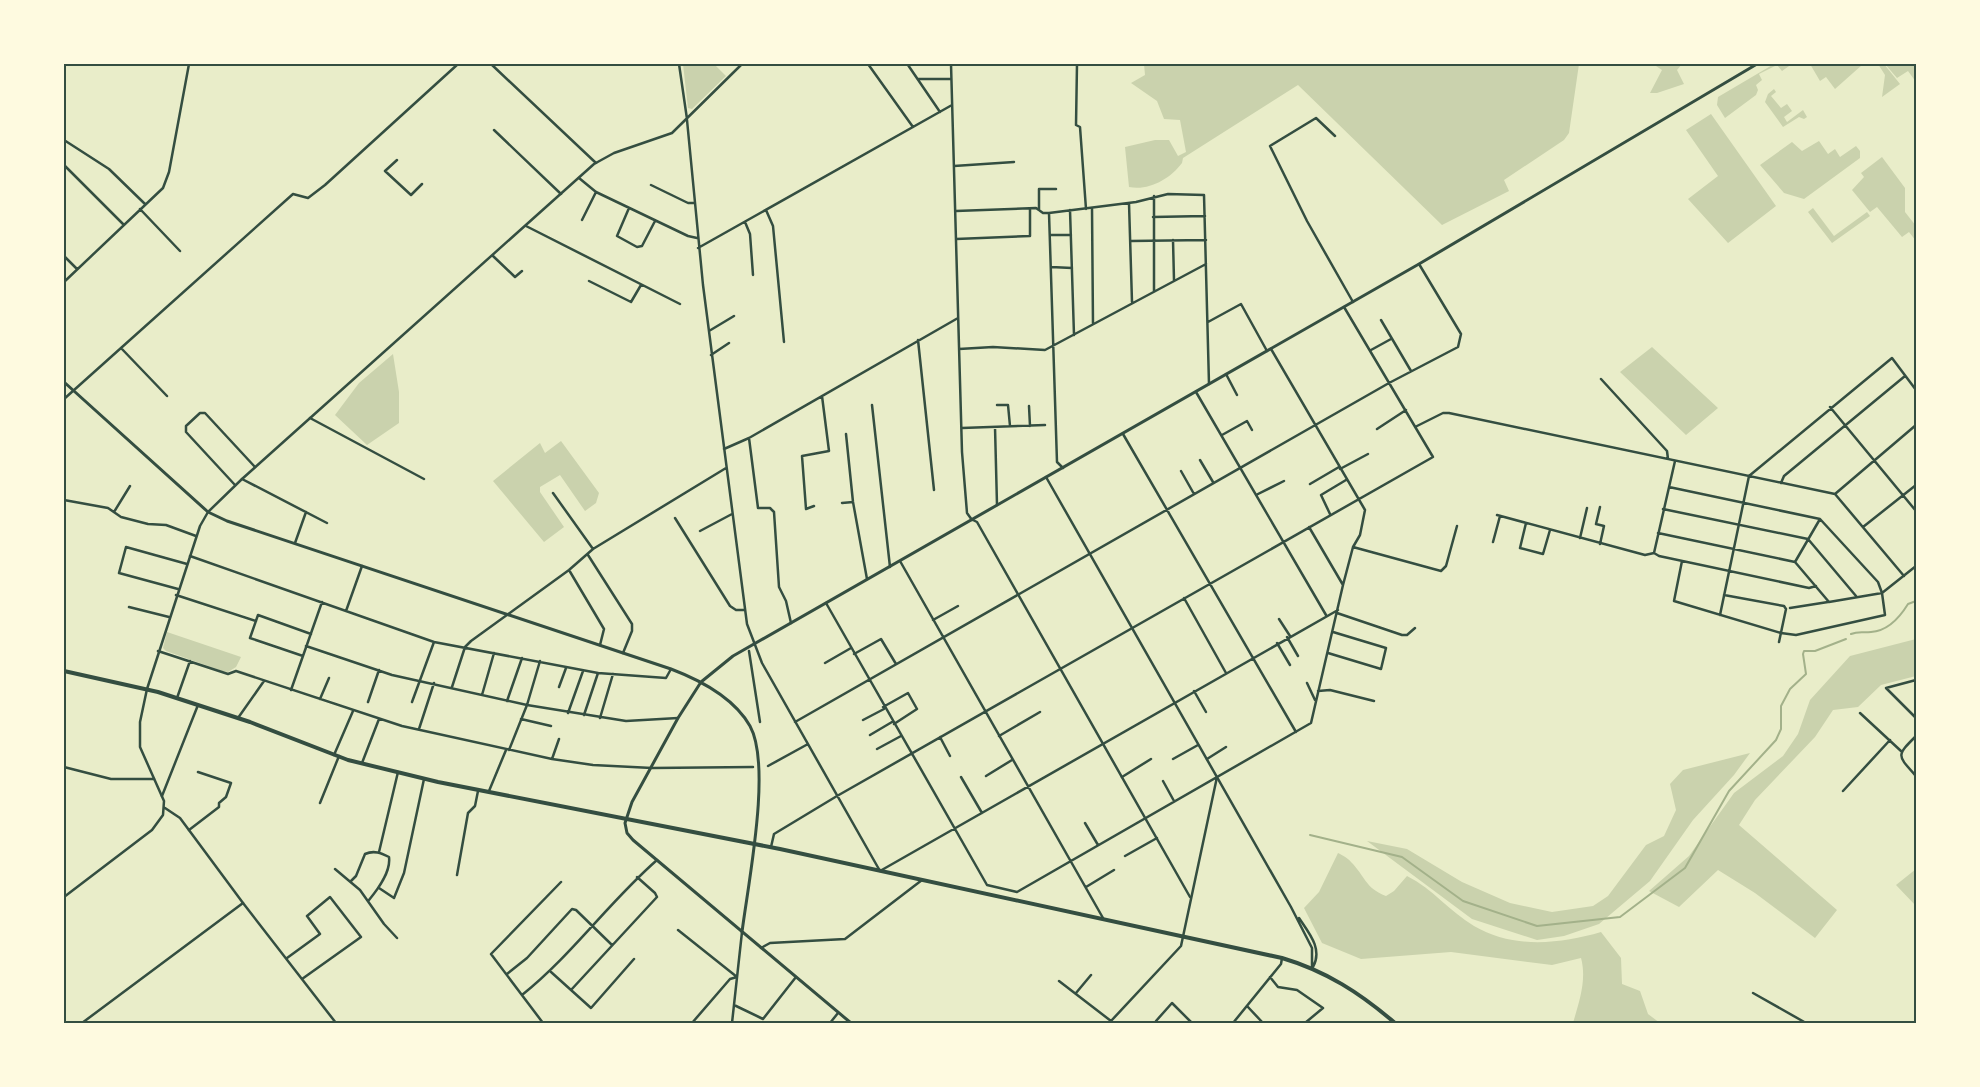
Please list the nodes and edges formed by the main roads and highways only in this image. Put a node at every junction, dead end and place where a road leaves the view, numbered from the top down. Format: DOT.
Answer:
graph roads {
  1 [pos="1757,64"];
  2 [pos="64,382"];
  3 [pos="64,671"];
  4 [pos="701,682"];
  5 [pos="626,818"];
  6 [pos="753,844"];
  7 [pos="742,932"];
  8 [pos="851,1023"];
  9 [pos="1395,1023"];
  1 -- 4 [label="main road"];
  2 -- 4 [label="main road"];
  3 -- 5 [label="highway"];
  4 -- 5 [label="main road"];
  4 -- 6 [label="main road"];
  5 -- 6 [label="highway"];
  5 -- 7 [label="main road"];
  6 -- 7 [label="main road"];
  6 -- 9 [label="highway"];
  7 -- 8 [label="main road"];
}
